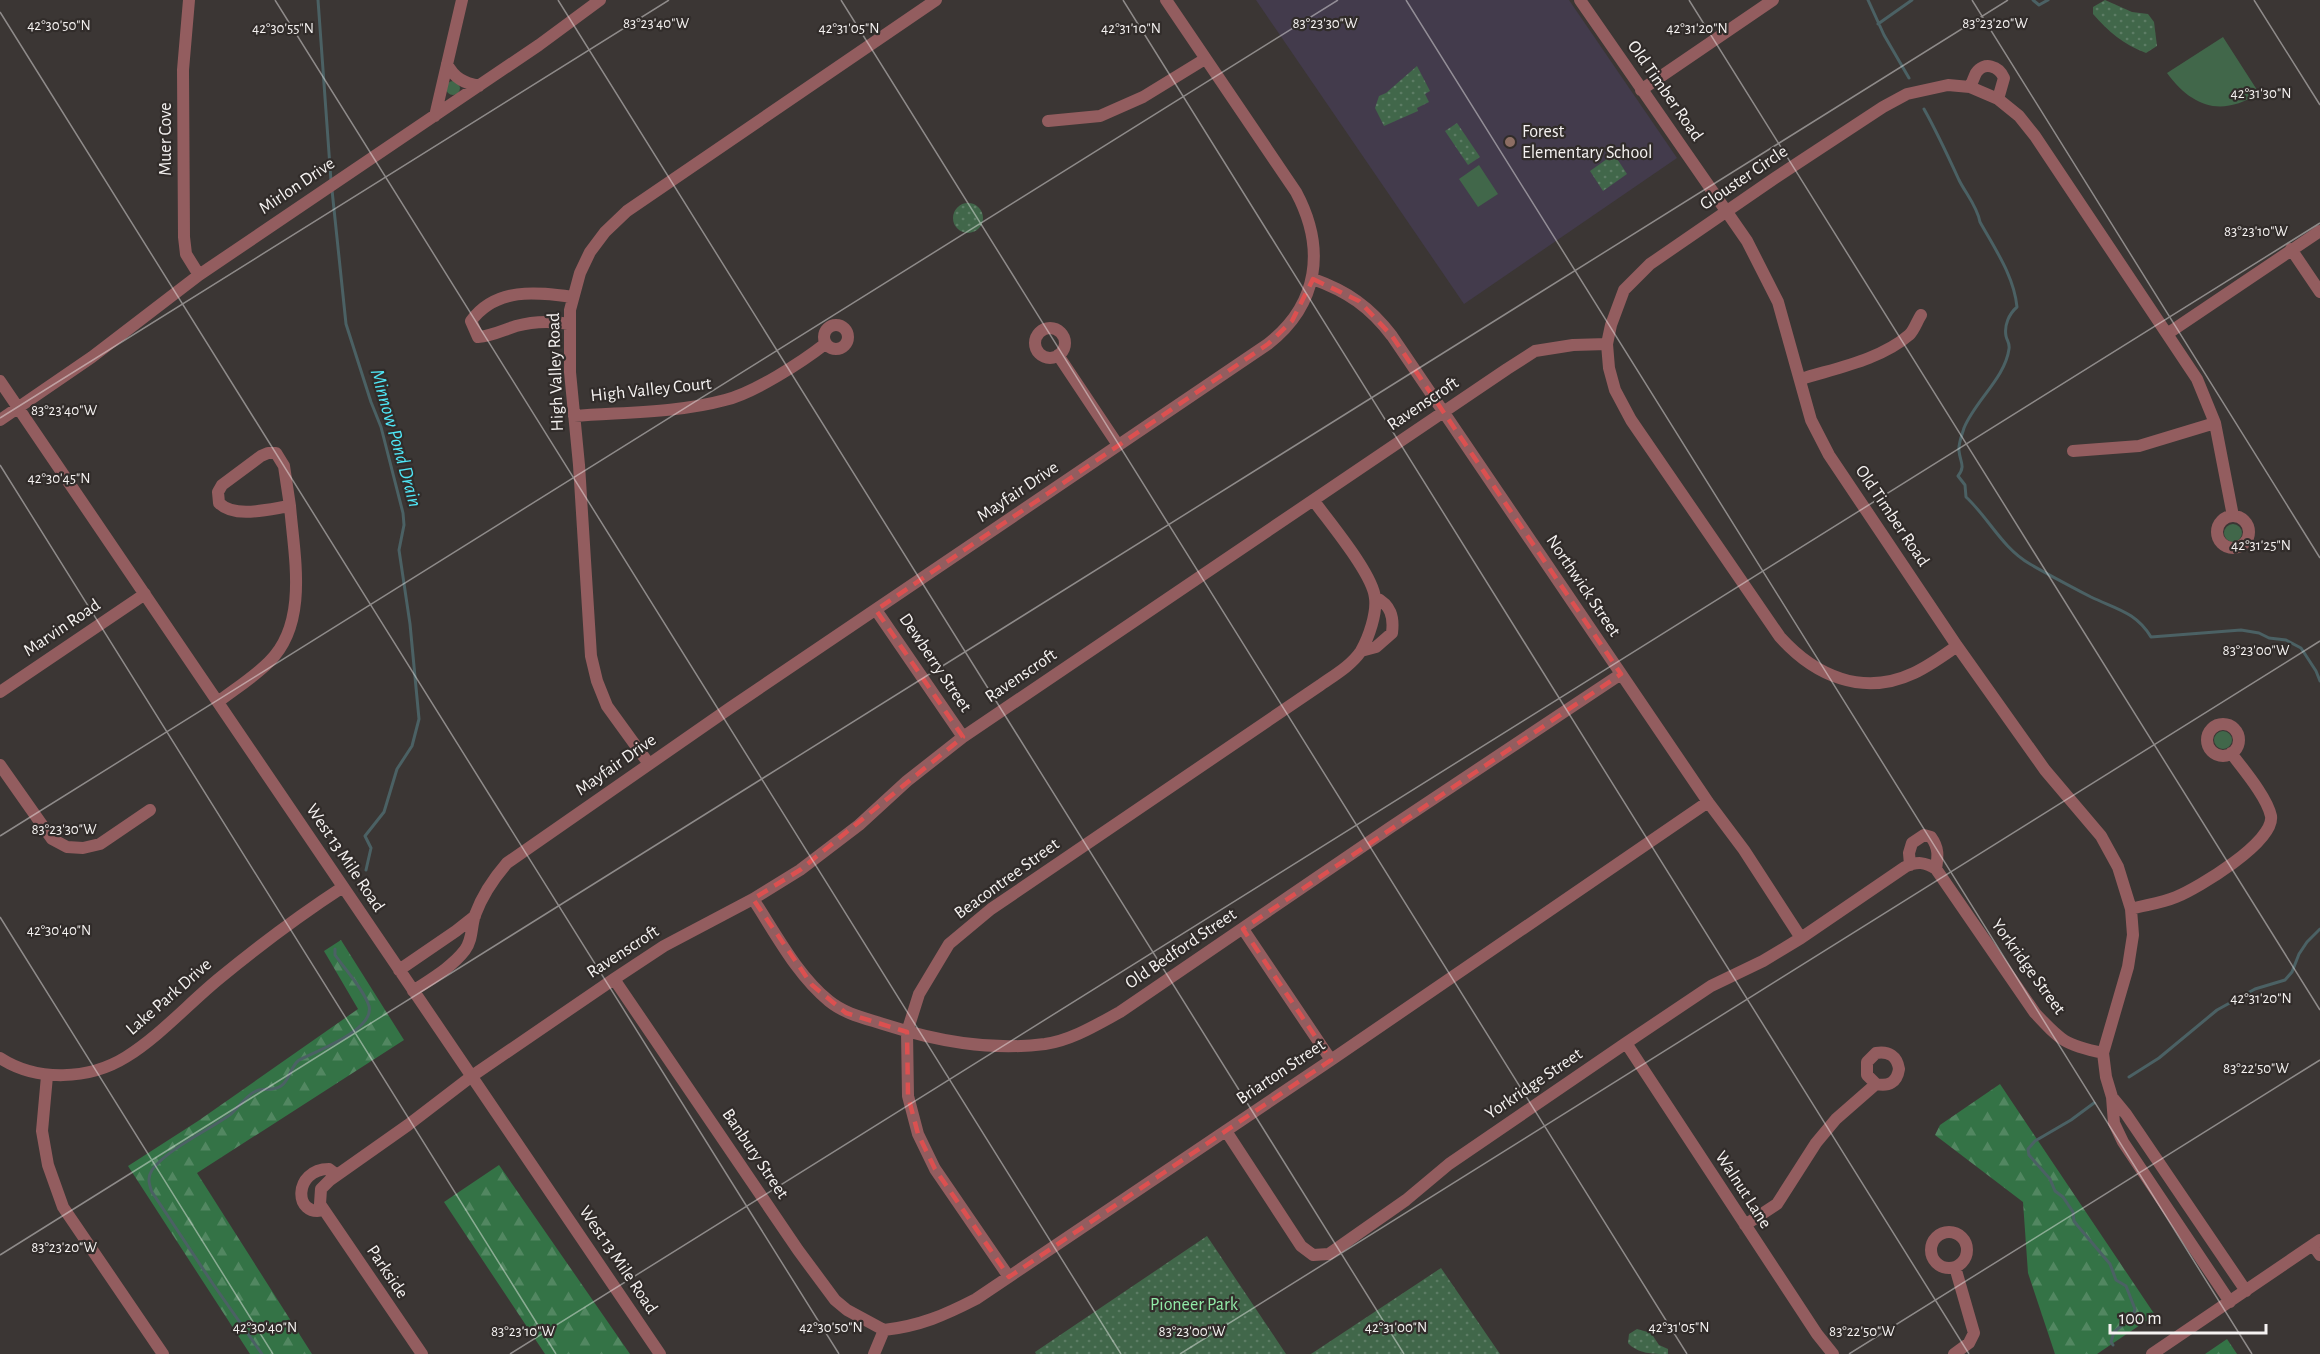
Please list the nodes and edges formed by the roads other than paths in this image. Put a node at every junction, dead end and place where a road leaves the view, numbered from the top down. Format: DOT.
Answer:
graph roads {
  1 [pos="189,0"];
  2 [pos="462,0"];
  3 [pos="600,0"];
  4 [pos="936,0"];
  5 [pos="1166,0"];
  6 [pos="1580,0"];
  7 [pos="1773,0"];
  8 [pos="1205,59"];
  9 [pos="447,63"];
  10 [pos="479,86"];
  11 [pos="1970,87"];
  12 [pos="1641,90"];
  13 [pos="1998,99"];
  14 [pos="435,116"];
  15 [pos="1048,121"];
  16 [pos="1726,211"];
  17 [pos="2320,231"];
  18 [pos="2290,249"];
  19 [pos="199,275"];
  20 [pos="1313,279"];
  21 [pos="2320,292"];
  22 [pos="573,297"];
  23 [pos="1921,315"];
  24 [pos="570,324"];
  25 [pos="2167,334"];
  26 [pos="825,344"];
  27 [pos="1607,344"];
  28 [pos="1058,355"];
  29 [pos="1801,379"];
  30 [pos="0,381"];
  31 [pos="18,408"];
  32 [pos="1443,412"];
  33 [pos="574,416"];
  34 [pos="0,420"];
  35 [pos="2215,423"];
  36 [pos="1118,445"];
  37 [pos="2073,451"];
  38 [pos="1314,501"];
  39 [pos="290,506"];
  40 [pos="2233,516"];
  41 [pos="145,594"];
  42 [pos="1375,597"];
  43 [pos="876,610"];
  44 [pos="1957,646"];
  45 [pos="1361,651"];
  46 [pos="1621,674"];
  47 [pos="0,692"];
  48 [pos="218,702"];
  49 [pos="963,737"];
  50 [pos="2232,753"];
  51 [pos="649,764"];
  52 [pos="0,765"];
  53 [pos="1708,802"];
  54 [pos="150,810"];
  55 [pos="1910,865"];
  56 [pos="1936,870"];
  57 [pos="343,887"];
  58 [pos="753,899"];
  59 [pos="2131,909"];
  60 [pos="475,916"];
  61 [pos="1243,929"];
  62 [pos="1801,938"];
  63 [pos="399,970"];
  64 [pos="614,979"];
  65 [pos="413,991"];
  66 [pos="907,1032"];
  67 [pos="1626,1043"];
  68 [pos="2103,1053"];
  69 [pos="0,1058"];
  70 [pos="1331,1060"];
  71 [pos="47,1076"];
  72 [pos="472,1076"];
  73 [pos="1876,1084"];
  74 [pos="2112,1097"];
  75 [pos="1226,1131"];
  76 [pos="337,1174"];
  77 [pos="2169,1178"];
  78 [pos="2155,1188"];
  79 [pos="324,1210"];
  80 [pos="1745,1225"];
  81 [pos="2316,1242"];
  82 [pos="2320,1256"];
  83 [pos="1955,1267"];
  84 [pos="1009,1277"];
  85 [pos="2246,1291"];
  86 [pos="2230,1302"];
  87 [pos="884,1329"];
  88 [pos="163,1354"];
  89 [pos="422,1354"];
  90 [pos="660,1354"];
  91 [pos="874,1354"];
  92 [pos="1833,1354"];
  93 [pos="1954,1354"];
  94 [pos="2152,1354"];
  1 -- 19 [label="street, Muer Cove"];
  2 -- 9 [label="street"];
  3 -- 10 [label="street, Mirlon Drive"];
  4 -- 22 [label="street, High Valley Road"];
  5 -- 8 [label="street, Mayfair Drive"];
  6 -- 12 [label="street, Old Timber Road"];
  7 -- 12 [label="street"];
  8 -- 15 [label="street"];
  8 -- 20 [label="street, Mayfair Drive"];
  9 -- 10 [label="street"];
  9 -- 14 [label="street"];
  10 -- 14 [label="street, Mirlon Drive"];
  11 -- 13 [label="street, Glouster Circle"];
  11 -- 13 [label="street"];
  11 -- 16 [label="street, Glouster Circle"];
  12 -- 16 [label="street, Old Timber Road"];
  13 -- 25 [label="street, Glouster Circle"];
  14 -- 19 [label="street, Mirlon Drive"];
  16 -- 27 [label="street, Glouster Circle"];
  16 -- 29 [label="street, Old Timber Road"];
  17 -- 18 [label="street"];
  18 -- 21 [label="street"];
  18 -- 25 [label="street"];
  19 -- 31 [label="street, Mirlon Drive"];
  20 -- 32 [label="street, Northwick Street"];
  20 -- 36 [label="street, Mayfair Drive"];
  22 -- 24 [label="street, High Valley Road"];
  22 -- 24 [label="street"];
  23 -- 29 [label="street"];
  24 -- 33 [label="street, High Valley Road"];
  25 -- 35 [label="street, Glouster Circle"];
  26 -- 33 [label="street, High Valley Court"];
  27 -- 32 [label="street, Ravenscroft"];
  27 -- 44 [label="street, Glouster Circle"];
  28 -- 36 [label="street"];
  29 -- 44 [label="street, Old Timber Road"];
  30 -- 31 [label="street, West 13 Mile Road"];
  31 -- 34 [label="street, Mirlon Drive"];
  31 -- 41 [label="street, West 13 Mile Road"];
  32 -- 38 [label="street, Ravenscroft"];
  32 -- 46 [label="street, Northwick Street"];
  33 -- 51 [label="street, High Valley Road"];
  35 -- 37 [label="street"];
  35 -- 40 [label="street, Glouster Circle"];
  36 -- 43 [label="street, Mayfair Drive"];
  38 -- 42 [label="street, Beacontree Street"];
  38 -- 49 [label="street, Ravenscroft"];
  39 -- 39 [label="street"];
  39 -- 48 [label="street"];
  41 -- 47 [label="street, Marvin Road"];
  41 -- 48 [label="street, West 13 Mile Road"];
  42 -- 45 [label="street, Beacontree Street"];
  42 -- 45 [label="street, Beacontree Street"];
  43 -- 49 [label="street, Dewberry Street"];
  43 -- 51 [label="street, Mayfair Drive"];
  44 -- 59 [label="street, Old Timber Road"];
  45 -- 66 [label="street, Beacontree Street"];
  46 -- 53 [label="street, Northwick Street"];
  46 -- 61 [label="street, Old Bedford Street"];
  48 -- 57 [label="street, West 13 Mile Road"];
  49 -- 58 [label="street, Ravenscroft"];
  50 -- 59 [label="street"];
  51 -- 60 [label="street, Mayfair Drive"];
  52 -- 54 [label="street"];
  53 -- 62 [label="street, Northwick Street"];
  53 -- 70 [label="street, Briarton Street"];
  55 -- 56 [label="street"];
  55 -- 56 [label="street"];
  55 -- 62 [label="street, Yorkridge Street"];
  56 -- 68 [label="street, Yorkridge Street"];
  57 -- 63 [label="street, West 13 Mile Road"];
  57 -- 71 [label="street, Lake Park Drive"];
  58 -- 64 [label="street, Ravenscroft"];
  58 -- 66 [label="street, Old Bedford Street"];
  59 -- 68 [label="street, Old Timber Road"];
  60 -- 63 [label="street, Mayfair Drive"];
  60 -- 65 [label="street, Mayfair Drive"];
  61 -- 66 [label="street, Old Bedford Street"];
  61 -- 70 [label="street"];
  62 -- 67 [label="street, Yorkridge Street"];
  63 -- 65 [label="street, West 13 Mile Road"];
  64 -- 72 [label="street, Ravenscroft"];
  64 -- 87 [label="street, Banbury Street"];
  65 -- 72 [label="street, West 13 Mile Road"];
  66 -- 84 [label="street, Beacontree Street"];
  67 -- 75 [label="street, Yorkridge Street"];
  67 -- 80 [label="street, Walnut Lane"];
  68 -- 74 [label="street"];
  69 -- 71 [label="street, Lake Park Drive"];
  70 -- 75 [label="street, Briarton Street"];
  71 -- 88 [label="street"];
  72 -- 76 [label="street"];
  72 -- 90 [label="street, West 13 Mile Road"];
  73 -- 80 [label="street"];
  74 -- 77 [label="street"];
  74 -- 78 [label="street"];
  75 -- 84 [label="street, Briarton Street"];
  76 -- 79 [label="street"];
  76 -- 79 [label="street, Parkside"];
  77 -- 78 [label="street"];
  77 -- 85 [label="street"];
  78 -- 86 [label="street"];
  79 -- 89 [label="street, Parkside"];
  80 -- 92 [label="street, Walnut Lane"];
  81 -- 82 [label="street"];
  81 -- 85 [label="street"];
  83 -- 93 [label="street"];
  84 -- 87 [label="street, Briarton Street"];
  85 -- 86 [label="street"];
  86 -- 94 [label="street"];
  87 -- 91 [label="street"];
}
